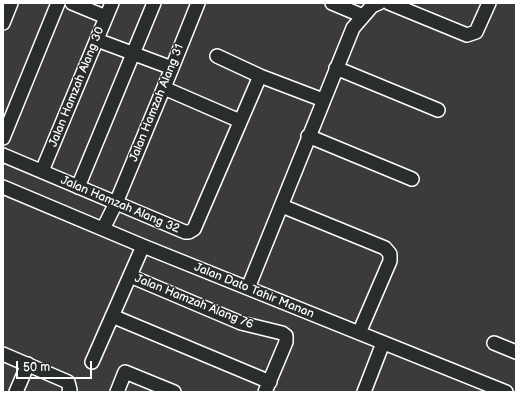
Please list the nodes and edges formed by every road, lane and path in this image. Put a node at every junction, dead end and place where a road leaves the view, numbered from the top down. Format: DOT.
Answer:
graph roads {
  1 [pos="11,3"];
  2 [pos="58,3"];
  3 [pos="72,3"];
  4 [pos="112,3"];
  5 [pos="154,3"];
  6 [pos="198,3"];
  7 [pos="332,3"];
  8 [pos="389,3"];
  9 [pos="375,4"];
  10 [pos="486,4"];
  11 [pos="363,16"];
  12 [pos="106,17"];
  13 [pos="3,23"];
  14 [pos="97,40"];
  15 [pos="133,53"];
  16 [pos="217,56"];
  17 [pos="172,68"];
  18 [pos="336,68"];
  19 [pos="260,76"];
  20 [pos="164,88"];
  21 [pos="323,100"];
  22 [pos="438,110"];
  23 [pos="240,121"];
  24 [pos="308,136"];
  25 [pos="3,138"];
  26 [pos="3,155"];
  27 [pos="42,171"];
  28 [pos="412,179"];
  29 [pos="3,187"];
  30 [pos="78,187"];
  31 [pos="116,203"];
  32 [pos="282,206"];
  33 [pos="103,229"];
  34 [pos="143,246"];
  35 [pos="130,276"];
  36 [pos="248,288"];
  37 [pos="112,316"];
  38 [pos="359,333"];
  39 [pos="383,343"];
  40 [pos="494,343"];
  41 [pos="516,352"];
  42 [pos="3,354"];
  43 [pos="92,362"];
  44 [pos="28,364"];
  45 [pos="68,387"];
  46 [pos="268,387"];
  47 [pos="16,392"];
  48 [pos="117,392"];
  49 [pos="174,392"];
  50 [pos="364,392"];
  51 [pos="506,392"];
  1 -- 13 [label="street"];
  2 -- 25 [label="street"];
  3 -- 12 [label="street"];
  4 -- 12 [label="street, Jalan Hamzah Alang 30"];
  5 -- 15 [label="street"];
  6 -- 17 [label="street, Jalan Hamzah Alang 31"];
  7 -- 11 [label="street"];
  8 -- 10 [label="street"];
  9 -- 11 [label="street"];
  11 -- 18 [label="street"];
  12 -- 14 [label="street, Jalan Hamzah Alang 30"];
  14 -- 15 [label="street"];
  14 -- 27 [label="street, Jalan Hamzah Alang 30"];
  15 -- 17 [label="street"];
  15 -- 30 [label="street"];
  16 -- 19 [label="street"];
  17 -- 20 [label="street, Jalan Hamzah Alang 31"];
  18 -- 21 [label="street"];
  18 -- 22 [label="street"];
  19 -- 21 [label="street"];
  19 -- 23 [label="street, Jalan Hamzah Alang 32"];
  20 -- 23 [label="street"];
  20 -- 31 [label="street, Jalan Hamzah Alang 31"];
  21 -- 24 [label="street"];
  23 -- 31 [label="street, Jalan Hamzah Alang 32"];
  24 -- 28 [label="street"];
  24 -- 32 [label="street"];
  26 -- 27 [label="street, Jalan Hamzah Alang 32"];
  27 -- 30 [label="street, Jalan Hamzah Alang 32"];
  29 -- 33 [label="street, Jalan Dato Tahir Manan"];
  30 -- 31 [label="street, Jalan Hamzah Alang 32"];
  31 -- 33 [label="street, Jalan Hamzah Alang 31"];
  32 -- 36 [label="street"];
  32 -- 38 [label="street"];
  33 -- 34 [label="street, Jalan Dato Tahir Manan"];
  34 -- 35 [label="street"];
  34 -- 36 [label="street, Jalan Dato Tahir Manan"];
  35 -- 37 [label="street"];
  35 -- 46 [label="street, Jalan Hamzah Alang 76"];
  36 -- 38 [label="street, Jalan Dato Tahir Manan"];
  37 -- 43 [label="street"];
  37 -- 46 [label="street"];
  38 -- 39 [label="street, Jalan Dato Tahir Manan"];
  39 -- 50 [label="street"];
  39 -- 51 [label="street, Jalan Dato Tahir Manan"];
  40 -- 41 [label="street"];
  42 -- 44 [label="street"];
  44 -- 45 [label="street"];
  44 -- 47 [label="street"];
  48 -- 49 [label="street"];
}
